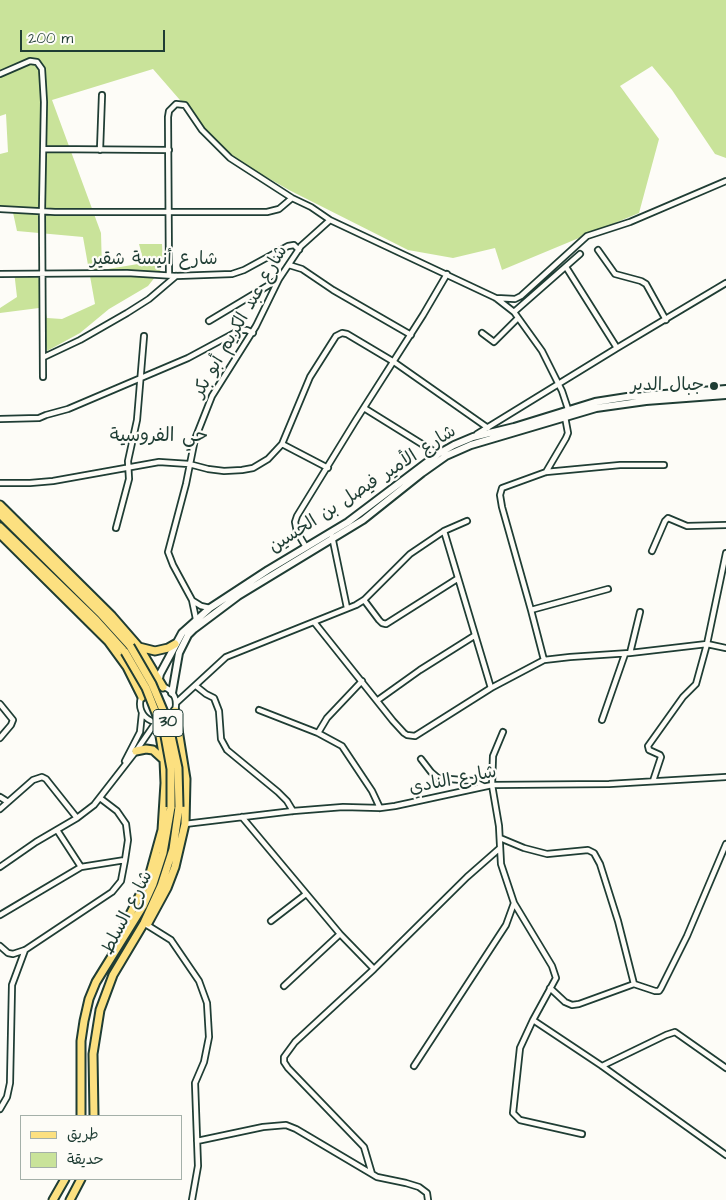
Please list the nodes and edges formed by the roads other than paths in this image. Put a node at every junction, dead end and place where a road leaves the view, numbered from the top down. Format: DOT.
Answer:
graph roads {
  1 [pos="0,74"];
  2 [pos="102,95"];
  3 [pos="44,149"];
  4 [pos="100,150"];
  5 [pos="169,150"];
  6 [pos="726,181"];
  7 [pos="292,198"];
  8 [pos="0,209"];
  9 [pos="42,211"];
  10 [pos="169,211"];
  11 [pos="330,220"];
  12 [pos="299,250"];
  13 [pos="598,250"];
  14 [pos="580,254"];
  15 [pos="289,264"];
  16 [pos="566,267"];
  17 [pos="42,273"];
  18 [pos="0,274"];
  19 [pos="161,274"];
  20 [pos="446,274"];
  21 [pos="168,275"];
  22 [pos="176,276"];
  23 [pos="279,279"];
  24 [pos="726,283"];
  25 [pos="165,285"];
  26 [pos="526,292"];
  27 [pos="532,297"];
  28 [pos="496,298"];
  29 [pos="514,312"];
  30 [pos="518,318"];
  31 [pos="666,320"];
  32 [pos="209,321"];
  33 [pos="253,333"];
  34 [pos="482,333"];
  35 [pos="411,335"];
  36 [pos="144,336"];
  37 [pos="617,348"];
  38 [pos="44,357"];
  39 [pos="394,362"];
  40 [pos="43,377"];
  41 [pos="141,378"];
  42 [pos="559,385"];
  43 [pos="726,389"];
  44 [pos="726,396"];
  45 [pos="364,408"];
  46 [pos="568,409"];
  47 [pos="555,417"];
  48 [pos="566,417"];
  49 [pos="0,419"];
  50 [pos="488,428"];
  51 [pos="474,437"];
  52 [pos="282,444"];
  53 [pos="438,454"];
  54 [pos="189,464"];
  55 [pos="664,465"];
  56 [pos="128,467"];
  57 [pos="328,468"];
  58 [pos="546,472"];
  59 [pos="0,483"];
  60 [pos="0,506"];
  61 [pos="0,514"];
  62 [pos="468,521"];
  63 [pos="726,525"];
  64 [pos="0,527"];
  65 [pos="116,528"];
  66 [pos="332,531"];
  67 [pos="444,531"];
  68 [pos="4,538"];
  69 [pos="333,539"];
  70 [pos="306,547"];
  71 [pos="652,551"];
  72 [pos="726,553"];
  73 [pos="724,571"];
  74 [pos="457,579"];
  75 [pos="608,589"];
  76 [pos="192,600"];
  77 [pos="364,600"];
  78 [pos="210,608"];
  79 [pos="347,608"];
  80 [pos="531,610"];
  81 [pos="640,612"];
  82 [pos="196,619"];
  83 [pos="314,622"];
  84 [pos="474,636"];
  85 [pos="175,644"];
  86 [pos="706,644"];
  87 [pos="139,647"];
  88 [pos="726,648"];
  89 [pos="627,653"];
  90 [pos="544,660"];
  91 [pos="159,678"];
  92 [pos="362,681"];
  93 [pos="196,686"];
  94 [pos="160,687"];
  95 [pos="491,688"];
  96 [pos="172,693"];
  97 [pos="142,697"];
  98 [pos="378,700"];
  99 [pos="0,704"];
  100 [pos="175,707"];
  101 [pos="258,710"];
  102 [pos="142,711"];
  103 [pos="602,720"];
  104 [pos="157,722"];
  105 [pos="503,732"];
  106 [pos="318,733"];
  107 [pos="0,738"];
  108 [pos="136,751"];
  109 [pos="421,759"];
  110 [pos="164,760"];
  111 [pos="119,771"];
  112 [pos="726,777"];
  113 [pos="654,781"];
  114 [pos="492,785"];
  115 [pos="483,786"];
  116 [pos="0,797"];
  117 [pos="100,798"];
  118 [pos="8,802"];
  119 [pos="175,807"];
  120 [pos="380,808"];
  121 [pos="0,809"];
  122 [pos="293,811"];
  123 [pos="242,817"];
  124 [pos="77,818"];
  125 [pos="185,824"];
  126 [pos="57,830"];
  127 [pos="500,838"];
  128 [pos="726,844"];
  129 [pos="500,848"];
  130 [pos="125,860"];
  131 [pos="0,867"];
  132 [pos="81,867"];
  133 [pos="306,894"];
  134 [pos="514,903"];
  135 [pos="0,915"];
  136 [pos="271,920"];
  137 [pos="147,925"];
  138 [pos="140,930"];
  139 [pos="340,934"];
  140 [pos="121,942"];
  141 [pos="0,946"];
  142 [pos="25,950"];
  143 [pos="374,969"];
  144 [pos="634,984"];
  145 [pos="284,986"];
  146 [pos="550,988"];
  147 [pos="532,1020"];
  148 [pos="414,1066"];
  149 [pos="602,1066"];
  150 [pos="726,1068"];
  151 [pos="0,1109"];
  152 [pos="81,1115"];
  153 [pos="94,1115"];
  154 [pos="582,1134"];
  155 [pos="197,1141"];
  156 [pos="726,1155"];
  157 [pos="372,1174"];
  158 [pos="64,1180"];
  159 [pos="80,1180"];
  160 [pos="53,1200"];
  161 [pos="70,1200"];
  162 [pos="192,1200"];
  163 [pos="428,1200"];
  1 -- 3 [label="street"];
  2 -- 4 [label="street"];
  3 -- 4 [label="street"];
  3 -- 9 [label="street"];
  4 -- 5 [label="street"];
  5 -- 7 [label="street"];
  5 -- 10 [label="street"];
  6 -- 26 [label="street"];
  7 -- 10 [label="street"];
  7 -- 11 [label="street"];
  8 -- 9 [label="street"];
  9 -- 10 [label="street"];
  9 -- 17 [label="street"];
  10 -- 21 [label="street"];
  11 -- 12 [label="street, شارع عبد الكريم أبو بكر"];
  11 -- 20 [label="street"];
  12 -- 15 [label="street, شارع عبد الكريم أبو بكر"];
  12 -- 22 [label="street, شارع أنيسة شقير"];
  13 -- 31 [label="street"];
  14 -- 16 [label="street"];
  15 -- 23 [label="street, شارع عبد الكريم أبو بكر"];
  15 -- 35 [label="street"];
  16 -- 27 [label="street"];
  16 -- 37 [label="street"];
  17 -- 18 [label="street, شارع أنيسة شقير"];
  17 -- 19 [label="street, شارع أنيسة شقير"];
  17 -- 38 [label="street"];
  19 -- 21 [label="street, شارع أنيسة شقير"];
  19 -- 25 [label="street"];
  20 -- 28 [label="street"];
  20 -- 35 [label="street"];
  21 -- 22 [label="street, شارع أنيسة شقير"];
  22 -- 25 [label="street"];
  23 -- 32 [label="street"];
  23 -- 33 [label="street, شارع عبد الكريم أبو بكر"];
  24 -- 31 [label="street"];
  25 -- 38 [label="street"];
  26 -- 27 [label="street"];
  26 -- 28 [label="street"];
  27 -- 29 [label="street"];
  28 -- 29 [label="street"];
  29 -- 30 [label="street"];
  30 -- 34 [label="street"];
  30 -- 42 [label="street"];
  31 -- 37 [label="street"];
  33 -- 41 [label="street"];
  33 -- 54 [label="street, شارع عبد الكريم أبو بكر"];
  35 -- 39 [label="street"];
  36 -- 41 [label="street"];
  37 -- 42 [label="street"];
  38 -- 40 [label="street"];
  39 -- 45 [label="street"];
  39 -- 50 [label="street"];
  39 -- 52 [label="street"];
  41 -- 49 [label="street"];
  41 -- 56 [label="street"];
  42 -- 46 [label="street"];
  42 -- 50 [label="street"];
  43 -- 46 [label="street, شارع الأمير فيصل بن الحسين"];
  44 -- 48 [label="street, شارع الأمير فيصل بن الحسين"];
  45 -- 53 [label="street"];
  45 -- 57 [label="street"];
  46 -- 47 [label="street, شارع الأمير فيصل بن الحسين"];
  47 -- 48 [label="street, شارع الأمير فيصل بن الحسين"];
  47 -- 51 [label="street, شارع الأمير فيصل بن الحسين"];
  47 -- 69 [label="street, شارع الأمير فيصل بن الحسين"];
  48 -- 58 [label="street"];
  50 -- 51 [label="street"];
  51 -- 53 [label="street, شارع الأمير فيصل بن الحسين"];
  52 -- 54 [label="street"];
  52 -- 57 [label="street"];
  53 -- 66 [label="street, شارع الأمير فيصل بن الحسين"];
  54 -- 56 [label="street"];
  54 -- 76 [label="street, شارع عبد الكريم أبو بكر"];
  55 -- 58 [label="street"];
  56 -- 59 [label="street"];
  56 -- 65 [label="street"];
  57 -- 70 [label="street"];
  58 -- 80 [label="street"];
  60 -- 87 [label="main road"];
  61 -- 119 [label="main road, شارع السلط / 30, bridge"];
  62 -- 67 [label="street"];
  63 -- 71 [label="street"];
  64 -- 68 [label="main road, شارع السلط / 30"];
  66 -- 69 [label="street"];
  66 -- 70 [label="street, شارع الأمير فيصل بن الحسين"];
  67 -- 74 [label="street"];
  67 -- 77 [label="street"];
  68 -- 97 [label="main road"];
  68 -- 119 [label="main road, شارع السلط / 30, bridge"];
  69 -- 79 [label="street"];
  69 -- 96 [label="street, شارع الأمير فيصل بن الحسين"];
  70 -- 78 [label="street, شارع الأمير فيصل بن الحسين"];
  72 -- 73 [label="street"];
  73 -- 86 [label="street"];
  74 -- 77 [label="street"];
  74 -- 84 [label="street"];
  75 -- 80 [label="street"];
  76 -- 78 [label="street"];
  76 -- 82 [label="street, شارع عبد الكريم أبو بكر"];
  77 -- 79 [label="street"];
  78 -- 82 [label="street, شارع الأمير فيصل بن الحسين"];
  79 -- 83 [label="street"];
  80 -- 90 [label="street"];
  81 -- 89 [label="street"];
  82 -- 85 [label="street, شارع الأمير فيصل بن الحسين"];
  83 -- 92 [label="street"];
  83 -- 93 [label="street"];
  84 -- 95 [label="street"];
  84 -- 98 [label="street"];
  85 -- 87 [label="main road"];
  85 -- 91 [label="street, شارع الأمير فيصل بن الحسين"];
  86 -- 88 [label="street"];
  86 -- 89 [label="street"];
  86 -- 113 [label="street"];
  87 -- 91 [label="main road"];
  89 -- 90 [label="street"];
  89 -- 103 [label="street"];
  90 -- 95 [label="street"];
  91 -- 94 [label="main road"];
  92 -- 98 [label="street"];
  92 -- 106 [label="street"];
  93 -- 100 [label="street"];
  93 -- 122 [label="street"];
  94 -- 96 [label="street"];
  94 -- 97 [label="street"];
  95 -- 98 [label="street"];
  96 -- 100 [label="street"];
  97 -- 102 [label="street"];
  99 -- 107 [label="street"];
  100 -- 104 [label="street"];
  100 -- 125 [label="main road"];
  101 -- 106 [label="street"];
  102 -- 104 [label="street"];
  102 -- 111 [label="street"];
  104 -- 108 [label="street"];
  104 -- 110 [label="main road"];
  105 -- 114 [label="street"];
  106 -- 120 [label="street"];
  108 -- 110 [label="main road"];
  108 -- 111 [label="street"];
  109 -- 115 [label="street"];
  110 -- 140 [label="main road"];
  111 -- 117 [label="street"];
  112 -- 113 [label="street, شارع النادي"];
  113 -- 114 [label="street, شارع النادي"];
  114 -- 115 [label="street, شارع النادي"];
  114 -- 127 [label="street"];
  115 -- 120 [label="street, شارع النادي"];
  116 -- 118 [label="street"];
  117 -- 124 [label="street"];
  117 -- 130 [label="street"];
  118 -- 121 [label="street"];
  118 -- 124 [label="street"];
  119 -- 138 [label="main road, شارع السلط / 30"];
  119 -- 140 [label="main road, شارع السلط / 30"];
  120 -- 122 [label="street, شارع النادي"];
  122 -- 123 [label="street, شارع النادي"];
  123 -- 125 [label="street, شارع النادي"];
  123 -- 133 [label="street"];
  124 -- 126 [label="street"];
  125 -- 137 [label="main road"];
  126 -- 131 [label="street"];
  126 -- 132 [label="street"];
  127 -- 129 [label="street"];
  127 -- 144 [label="street"];
  128 -- 144 [label="street"];
  129 -- 134 [label="street"];
  129 -- 143 [label="street"];
  130 -- 132 [label="street"];
  130 -- 142 [label="street"];
  132 -- 135 [label="street"];
  133 -- 136 [label="street"];
  133 -- 139 [label="street"];
  134 -- 146 [label="street"];
  134 -- 148 [label="street"];
  137 -- 138 [label="main road"];
  137 -- 155 [label="street"];
  138 -- 153 [label="main road, شارع السلط / 30"];
  139 -- 143 [label="street"];
  139 -- 145 [label="street"];
  140 -- 152 [label="main road, شارع السلط / 30"];
  141 -- 142 [label="street"];
  142 -- 151 [label="street"];
  143 -- 157 [label="street"];
  144 -- 146 [label="street"];
  146 -- 147 [label="street"];
  147 -- 149 [label="street"];
  147 -- 154 [label="street"];
  149 -- 150 [label="street"];
  149 -- 156 [label="street"];
  155 -- 157 [label="street"];
  155 -- 162 [label="street"];
  157 -- 163 [label="street"];
  158 -- 160 [label="main road"];
  159 -- 161 [label="main road"];
}
